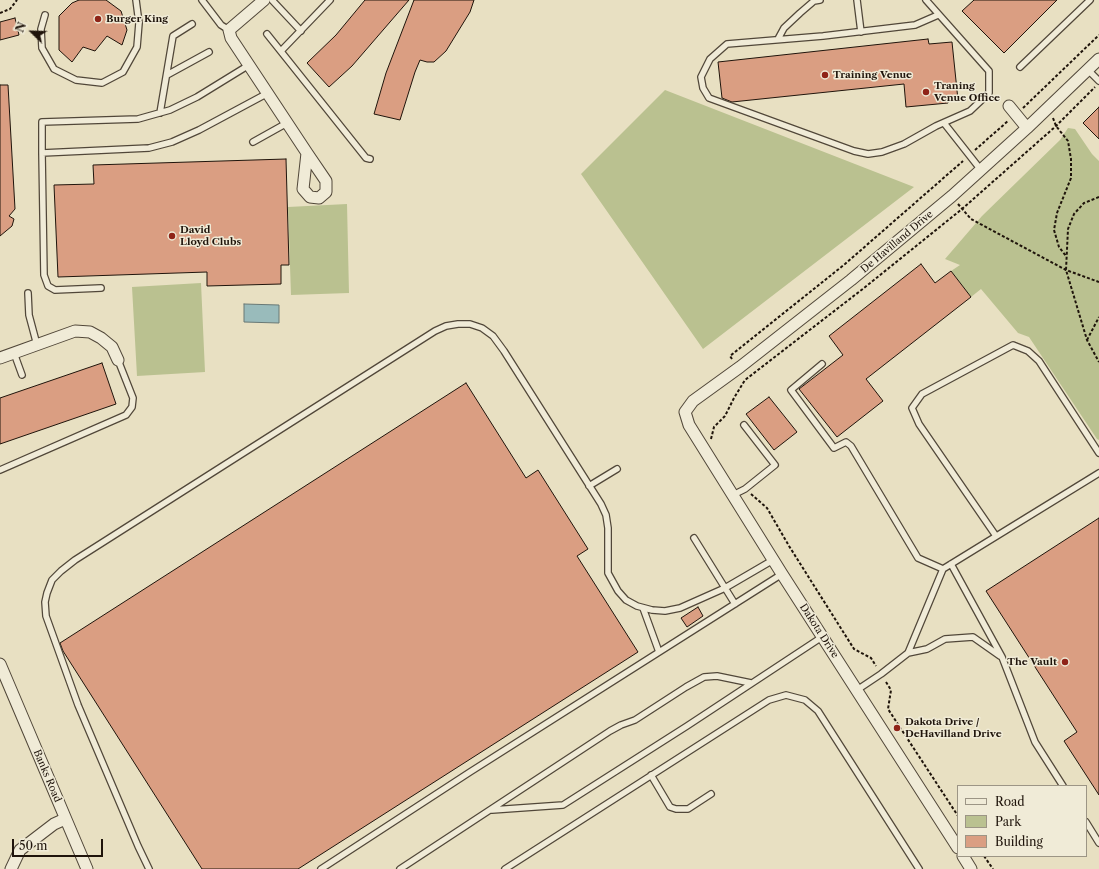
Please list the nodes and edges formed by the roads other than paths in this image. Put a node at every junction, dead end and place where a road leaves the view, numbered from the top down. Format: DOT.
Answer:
graph roads {
  1 [pos="136,0"];
  2 [pos="202,0"];
  3 [pos="264,0"];
  4 [pos="272,0"];
  5 [pos="330,0"];
  6 [pos="820,0"];
  7 [pos="856,0"];
  8 [pos="926,0"];
  9 [pos="1090,0"];
  10 [pos="45,15"];
  11 [pos="938,15"];
  12 [pos="192,24"];
  13 [pos="229,30"];
  14 [pos="301,31"];
  15 [pos="861,32"];
  16 [pos="267,34"];
  17 [pos="778,39"];
  18 [pos="281,51"];
  19 [pos="209,52"];
  20 [pos="1099,59"];
  21 [pos="249,65"];
  22 [pos="1020,67"];
  23 [pos="1088,70"];
  24 [pos="166,75"];
  25 [pos="1099,82"];
  26 [pos="268,93"];
  27 [pos="1012,110"];
  28 [pos="160,113"];
  29 [pos="287,123"];
  30 [pos="944,123"];
  31 [pos="1027,128"];
  32 [pos="253,142"];
  33 [pos="42,153"];
  34 [pos="307,153"];
  35 [pos="370,159"];
  36 [pos="981,170"];
  37 [pos="101,288"];
  38 [pos="28,293"];
  39 [pos="38,345"];
  40 [pos="14,353"];
  41 [pos="0,358"];
  42 [pos="118,360"];
  43 [pos="822,364"];
  44 [pos="22,375"];
  45 [pos="685,412"];
  46 [pos="744,425"];
  47 [pos="1099,453"];
  48 [pos="617,469"];
  49 [pos="0,470"];
  50 [pos="1099,473"];
  51 [pos="590,486"];
  52 [pos="733,496"];
  53 [pos="996,536"];
  54 [pos="694,538"];
  55 [pos="773,560"];
  56 [pos="951,564"];
  57 [pos="943,569"];
  58 [pos="782,574"];
  59 [pos="725,588"];
  60 [pos="735,604"];
  61 [pos="643,608"];
  62 [pos="822,637"];
  63 [pos="659,652"];
  64 [pos="908,653"];
  65 [pos="1002,657"];
  66 [pos="0,664"];
  67 [pos="751,683"];
  68 [pos="857,690"];
  69 [pos="652,775"];
  70 [pos="1062,785"];
  71 [pos="711,794"];
  72 [pos="491,810"];
  73 [pos="65,819"];
  74 [pos="1087,824"];
  75 [pos="1099,843"];
  76 [pos="957,846"];
  77 [pos="964,857"];
  78 [pos="11,869"];
  79 [pos="87,869"];
  80 [pos="150,869"];
  81 [pos="321,869"];
  82 [pos="400,869"];
  83 [pos="505,869"];
  84 [pos="919,869"];
  85 [pos="971,869"];
  1 -- 10 [label="lane"];
  2 -- 13 [label="lane"];
  3 -- 13 [label="street"];
  4 -- 14 [label="lane"];
  5 -- 14 [label="lane"];
  6 -- 17 [label="lane"];
  7 -- 15 [label="lane"];
  8 -- 11 [label="lane"];
  9 -- 22 [label="lane"];
  11 -- 15 [label="lane"];
  11 -- 30 [label="lane"];
  12 -- 24 [label="lane"];
  13 -- 21 [label="street"];
  14 -- 18 [label="lane"];
  15 -- 17 [label="lane"];
  16 -- 18 [label="lane"];
  17 -- 30 [label="lane"];
  18 -- 35 [label="lane"];
  19 -- 24 [label="lane"];
  20 -- 23 [label="street, De Havilland Drive"];
  21 -- 26 [label="street"];
  21 -- 28 [label="lane"];
  23 -- 25 [label="lane"];
  23 -- 31 [label="street, De Havilland Drive"];
  24 -- 28 [label="lane"];
  26 -- 29 [label="street"];
  26 -- 33 [label="lane"];
  27 -- 31 [label="street"];
  28 -- 33 [label="lane"];
  29 -- 32 [label="lane"];
  29 -- 34 [label="street"];
  30 -- 36 [label="lane"];
  31 -- 36 [label="street, De Havilland Drive"];
  33 -- 37 [label="lane"];
  36 -- 45 [label="street, De Havilland Drive"];
  38 -- 39 [label="lane"];
  39 -- 40 [label="street"];
  39 -- 42 [label="street"];
  40 -- 41 [label="street"];
  40 -- 44 [label="lane"];
  42 -- 49 [label="lane"];
  43 -- 57 [label="lane"];
  45 -- 52 [label="street, Dakota Drive"];
  46 -- 52 [label="lane"];
  47 -- 53 [label="lane"];
  48 -- 51 [label="lane"];
  50 -- 53 [label="lane"];
  51 -- 61 [label="lane"];
  51 -- 80 [label="lane"];
  52 -- 55 [label="street, Dakota Drive"];
  53 -- 56 [label="lane"];
  54 -- 59 [label="lane"];
  55 -- 58 [label="street, Dakota Drive"];
  55 -- 59 [label="lane"];
  56 -- 57 [label="lane"];
  56 -- 65 [label="lane"];
  57 -- 64 [label="lane"];
  58 -- 60 [label="lane"];
  58 -- 62 [label="street, Dakota Drive"];
  59 -- 60 [label="lane"];
  59 -- 61 [label="lane"];
  60 -- 63 [label="lane"];
  61 -- 63 [label="lane"];
  62 -- 67 [label="lane"];
  62 -- 68 [label="street, Dakota Drive"];
  63 -- 81 [label="lane"];
  64 -- 65 [label="lane"];
  64 -- 68 [label="lane"];
  65 -- 70 [label="lane"];
  66 -- 73 [label="street, Banks Road"];
  67 -- 72 [label="lane"];
  67 -- 72 [label="lane"];
  68 -- 76 [label="street, Dakota Drive"];
  69 -- 71 [label="lane"];
  69 -- 83 [label="lane"];
  69 -- 84 [label="lane"];
  72 -- 82 [label="lane"];
  73 -- 78 [label="street"];
  73 -- 79 [label="street, Banks Road"];
  74 -- 75 [label="lane"];
  77 -- 85 [label="street"];
}
